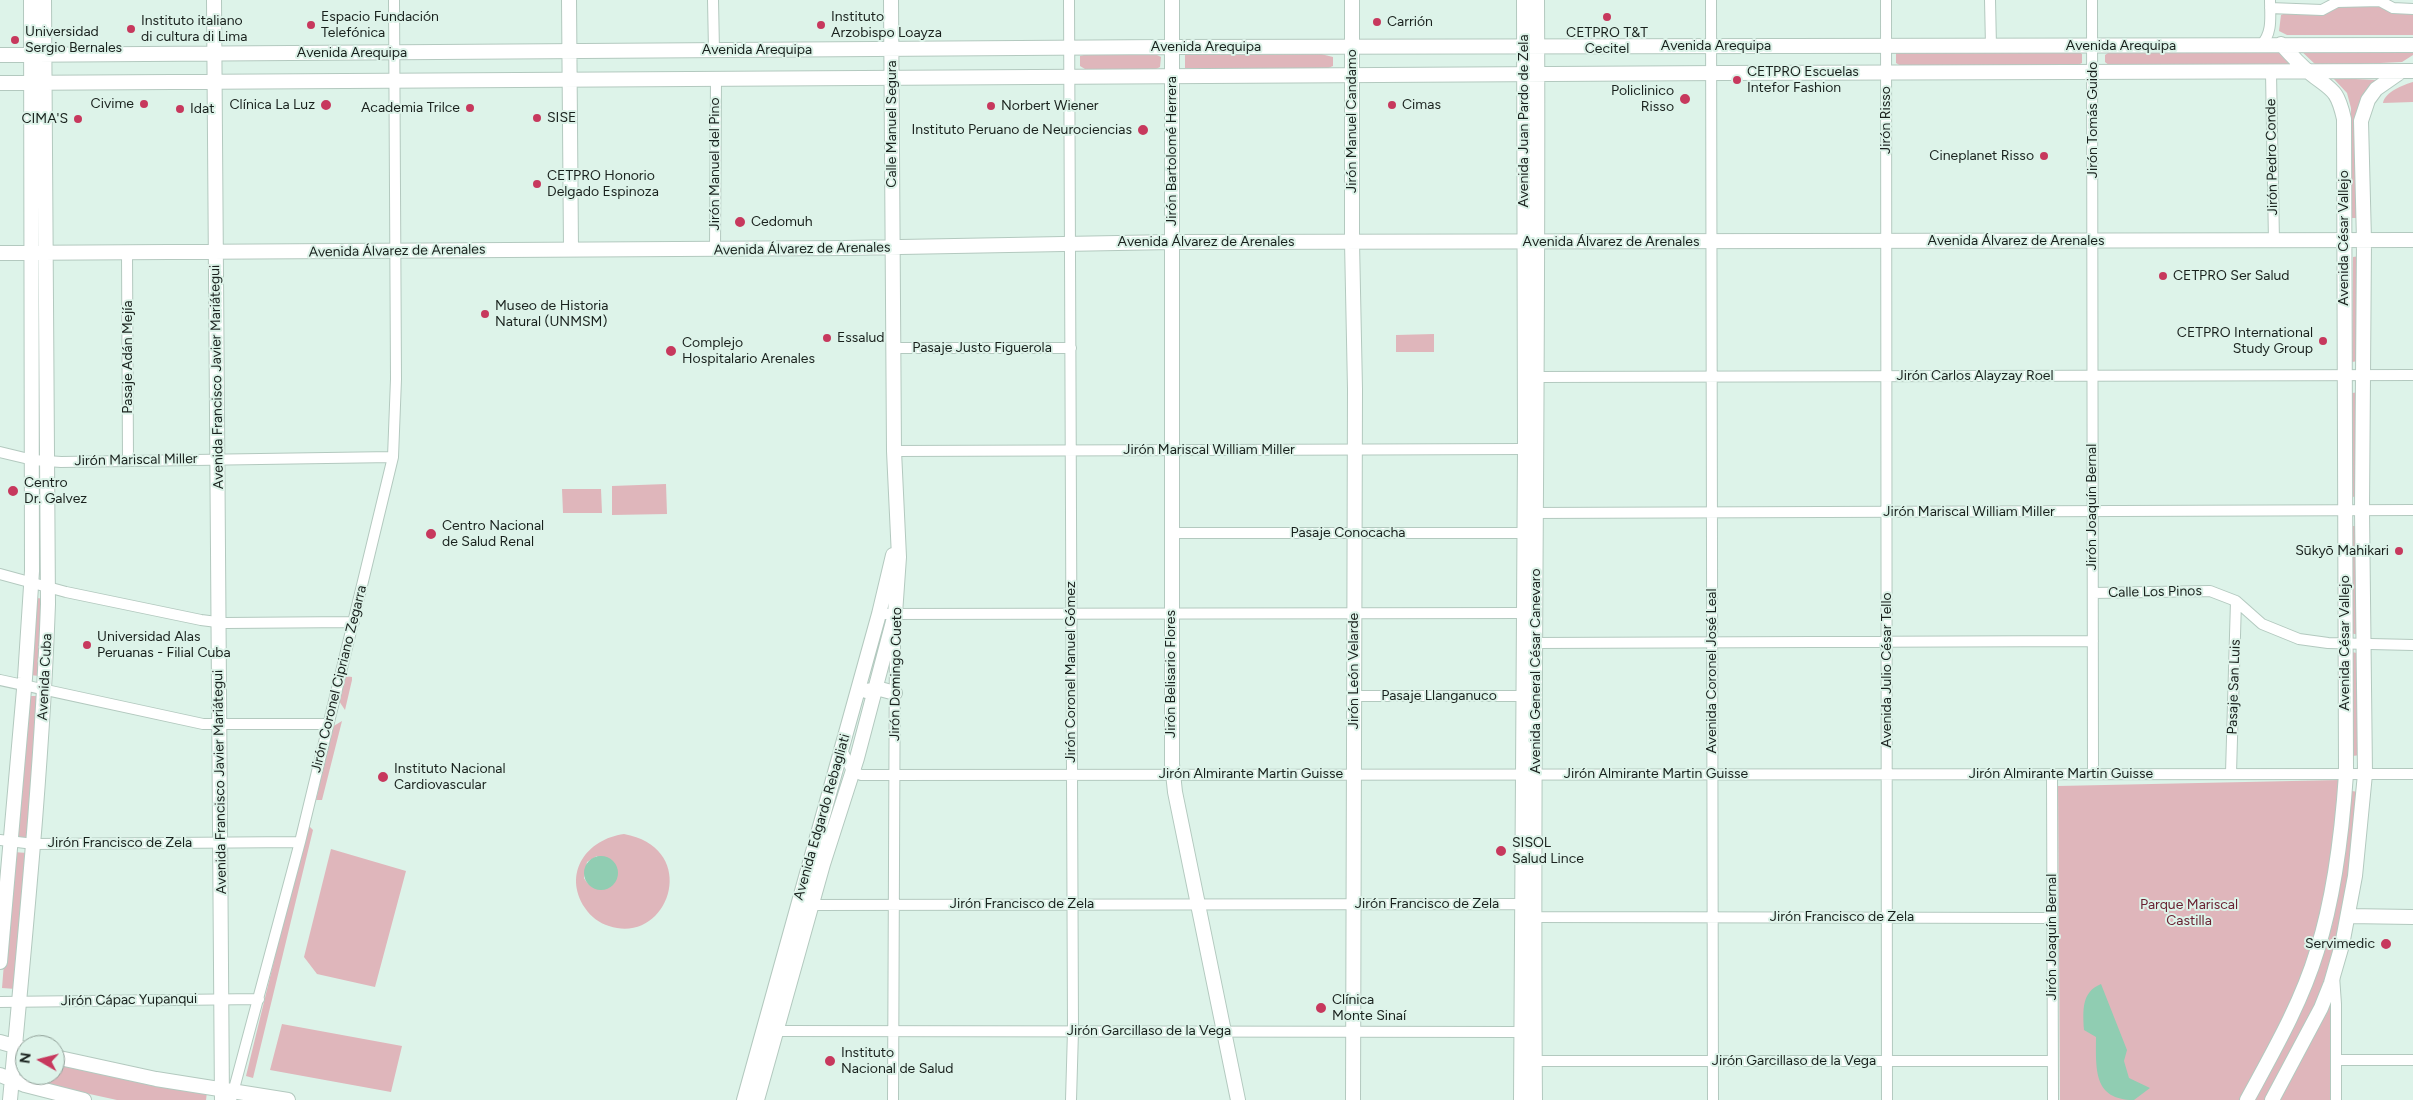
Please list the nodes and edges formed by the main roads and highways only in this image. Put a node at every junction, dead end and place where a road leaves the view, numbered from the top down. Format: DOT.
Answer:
graph roads {
  1 [pos="31,0"];
  2 [pos="44,0"];
  3 [pos="214,0"];
  4 [pos="569,0"];
  5 [pos="891,0"];
  6 [pos="1172,0"];
  7 [pos="1352,0"];
  8 [pos="1524,0"];
  9 [pos="1537,0"];
  10 [pos="2281,44"];
  11 [pos="2413,45"];
  12 [pos="1352,46"];
  13 [pos="1531,46"];
  14 [pos="1172,47"];
  15 [pos="891,49"];
  16 [pos="569,51"];
  17 [pos="214,54"];
  18 [pos="0,55"];
  19 [pos="38,55"];
  20 [pos="2409,70"];
  21 [pos="2310,73"];
  22 [pos="1352,74"];
  23 [pos="1531,74"];
  24 [pos="1171,76"];
  25 [pos="892,77"];
  26 [pos="568,78"];
  27 [pos="214,81"];
  28 [pos="0,83"];
  29 [pos="38,83"];
  30 [pos="2364,240"];
  31 [pos="2413,240"];
  32 [pos="2344,241"];
  33 [pos="1172,242"];
  34 [pos="1352,242"];
  35 [pos="1524,242"];
  36 [pos="1539,242"];
  37 [pos="892,248"];
  38 [pos="571,249"];
  39 [pos="0,253"];
  40 [pos="39,253"];
  41 [pos="216,253"];
  42 [pos="1531,513"];
  43 [pos="896,532"];
  44 [pos="896,614"];
  45 [pos="874,689"];
  46 [pos="856,693"];
  47 [pos="895,693"];
  48 [pos="1529,774"];
  49 [pos="5,841"];
  50 [pos="2348,916"];
  51 [pos="2413,917"];
  52 [pos="0,962"];
  53 [pos="20,1035"];
  54 [pos="0,1042"];
  55 [pos="15,1046"];
  56 [pos="15,1058"];
  57 [pos="65,1059"];
  58 [pos="6,1077"];
  59 [pos="227,1095"];
  60 [pos="10,1100"];
  61 [pos="84,1100"];
  62 [pos="288,1100"];
  63 [pos="744,1100"];
  64 [pos="757,1100"];
  65 [pos="1238,1100"];
  66 [pos="1353,1100"];
  67 [pos="1521,1100"];
  68 [pos="1535,1100"];
  69 [pos="2248,1100"];
  70 [pos="2272,1100"];
  1 -- 19 [label="main road"];
  2 -- 19 [label="main road"];
  3 -- 17 [label="main road, Avenida Francisco Javier Mariátegui"];
  4 -- 16 [label="main road"];
  5 -- 15 [label="main road, Calle Manuel Segura"];
  6 -- 14 [label="main road, Jirón Bartolomé Herrera"];
  7 -- 12 [label="main road, Jirón Manuel Candamo"];
  8 -- 13 [label="main road, Avenida Juan Pardo de Zela"];
  9 -- 13 [label="main road, Avenida Juan Pardo de Zela"];
  10 -- 11 [label="main road, Avenida Arequipa"];
  10 -- 13 [label="main road, Avenida Arequipa"];
  10 -- 21 [label="main road, Avenida César Vallejo"];
  12 -- 13 [label="main road, Avenida Arequipa"];
  12 -- 14 [label="main road, Avenida Arequipa"];
  12 -- 22 [label="main road, Jirón Manuel Candamo"];
  13 -- 23 [label="main road, Avenida Juan Pardo de Zela"];
  14 -- 15 [label="main road, Avenida Arequipa"];
  14 -- 24 [label="main road, Jirón Bartolomé Herrera"];
  15 -- 16 [label="main road, Avenida Arequipa"];
  15 -- 25 [label="main road, Calle Manuel Segura"];
  16 -- 17 [label="main road, Avenida Arequipa"];
  16 -- 26 [label="main road"];
  17 -- 19 [label="main road, Avenida Arequipa"];
  17 -- 27 [label="main road, Avenida Francisco Javier Mariátegui"];
  18 -- 19 [label="main road, Avenida Arequipa"];
  19 -- 29 [label="main road"];
  20 -- 21 [label="main road, Avenida Arequipa"];
  20 -- 30 [label="main road, Avenida César Vallejo"];
  21 -- 23 [label="main road, Avenida Arequipa"];
  21 -- 32 [label="main road, Avenida César Vallejo"];
  22 -- 23 [label="main road, Avenida Arequipa"];
  22 -- 24 [label="main road, Avenida Arequipa"];
  22 -- 34 [label="main road, Jirón Manuel Candamo"];
  23 -- 35 [label="main road, Avenida Juan Pardo de Zela"];
  23 -- 36 [label="main road, Avenida Juan Pardo de Zela"];
  24 -- 25 [label="main road, Avenida Arequipa"];
  24 -- 33 [label="main road, Jirón Bartolomé Herrera"];
  25 -- 26 [label="main road, Avenida Arequipa"];
  25 -- 37 [label="main road, Calle Manuel Segura"];
  26 -- 27 [label="main road, Avenida Arequipa"];
  26 -- 38 [label="main road"];
  27 -- 29 [label="main road, Avenida Arequipa"];
  27 -- 41 [label="main road, Avenida Francisco Javier Mariátegui"];
  28 -- 29 [label="main road, Avenida Arequipa"];
  29 -- 40 [label="main road"];
  30 -- 31 [label="main road, Avenida Álvarez de Arenales"];
  30 -- 32 [label="main road, Avenida Álvarez de Arenales"];
  30 -- 50 [label="main road, Avenida César Vallejo"];
  32 -- 36 [label="main road, Avenida Álvarez de Arenales"];
  32 -- 69 [label="main road, Avenida César Vallejo"];
  33 -- 34 [label="main road, Avenida Álvarez de Arenales"];
  33 -- 37 [label="main road, Avenida Álvarez de Arenales"];
  33 -- 65 [label="main road, Jirón Belisario Flores"];
  34 -- 35 [label="main road, Avenida Álvarez de Arenales"];
  34 -- 66 [label="main road, Jirón León Velarde"];
  35 -- 36 [label="main road, Avenida Álvarez de Arenales"];
  35 -- 42 [label="main road, Avenida General César Canevaro"];
  36 -- 42 [label="main road, Avenida General César Canevaro"];
  37 -- 38 [label="main road, Avenida Álvarez de Arenales"];
  37 -- 43 [label="main road, Jirón Domingo Cueto"];
  38 -- 41 [label="main road, Avenida Álvarez de Arenales"];
  39 -- 40 [label="main road, Avenida Álvarez de Arenales"];
  40 -- 41 [label="main road, Avenida Álvarez de Arenales"];
  40 -- 49 [label="main road, Avenida Cuba"];
  40 -- 53 [label="main road, Avenida Cuba"];
  41 -- 59 [label="main road, Avenida Francisco Javier Mariátegui"];
  42 -- 48 [label="main road, Avenida General César Canevaro"];
  42 -- 48 [label="main road, Avenida General César Canevaro"];
  43 -- 44 [label="main road, Jirón Domingo Cueto"];
  43 -- 46 [label="main road, Avenida Edgardo Rebagliati"];
  44 -- 45 [label="main road, Avenida Edgardo Rebagliati"];
  45 -- 46 [label="main road"];
  45 -- 47 [label="main road"];
  45 -- 64 [label="main road, Avenida Edgardo Rebagliati"];
  46 -- 63 [label="main road, Avenida Edgardo Rebagliati"];
  48 -- 67 [label="main road, Avenida General César Canevaro"];
  48 -- 68 [label="main road, Avenida General César Canevaro"];
  49 -- 52 [label="main road, Avenida Cuba"];
  50 -- 51 [label="main road"];
  50 -- 70 [label="main road, Avenida César Vallejo"];
  54 -- 55 [label="main road"];
  56 -- 58 [label="main road, Avenida Cuba"];
  57 -- 59 [label="main road"];
  58 -- 60 [label="main road, Avenida Cuba"];
  58 -- 61 [label="main road"];
  59 -- 62 [label="main road"];
}
